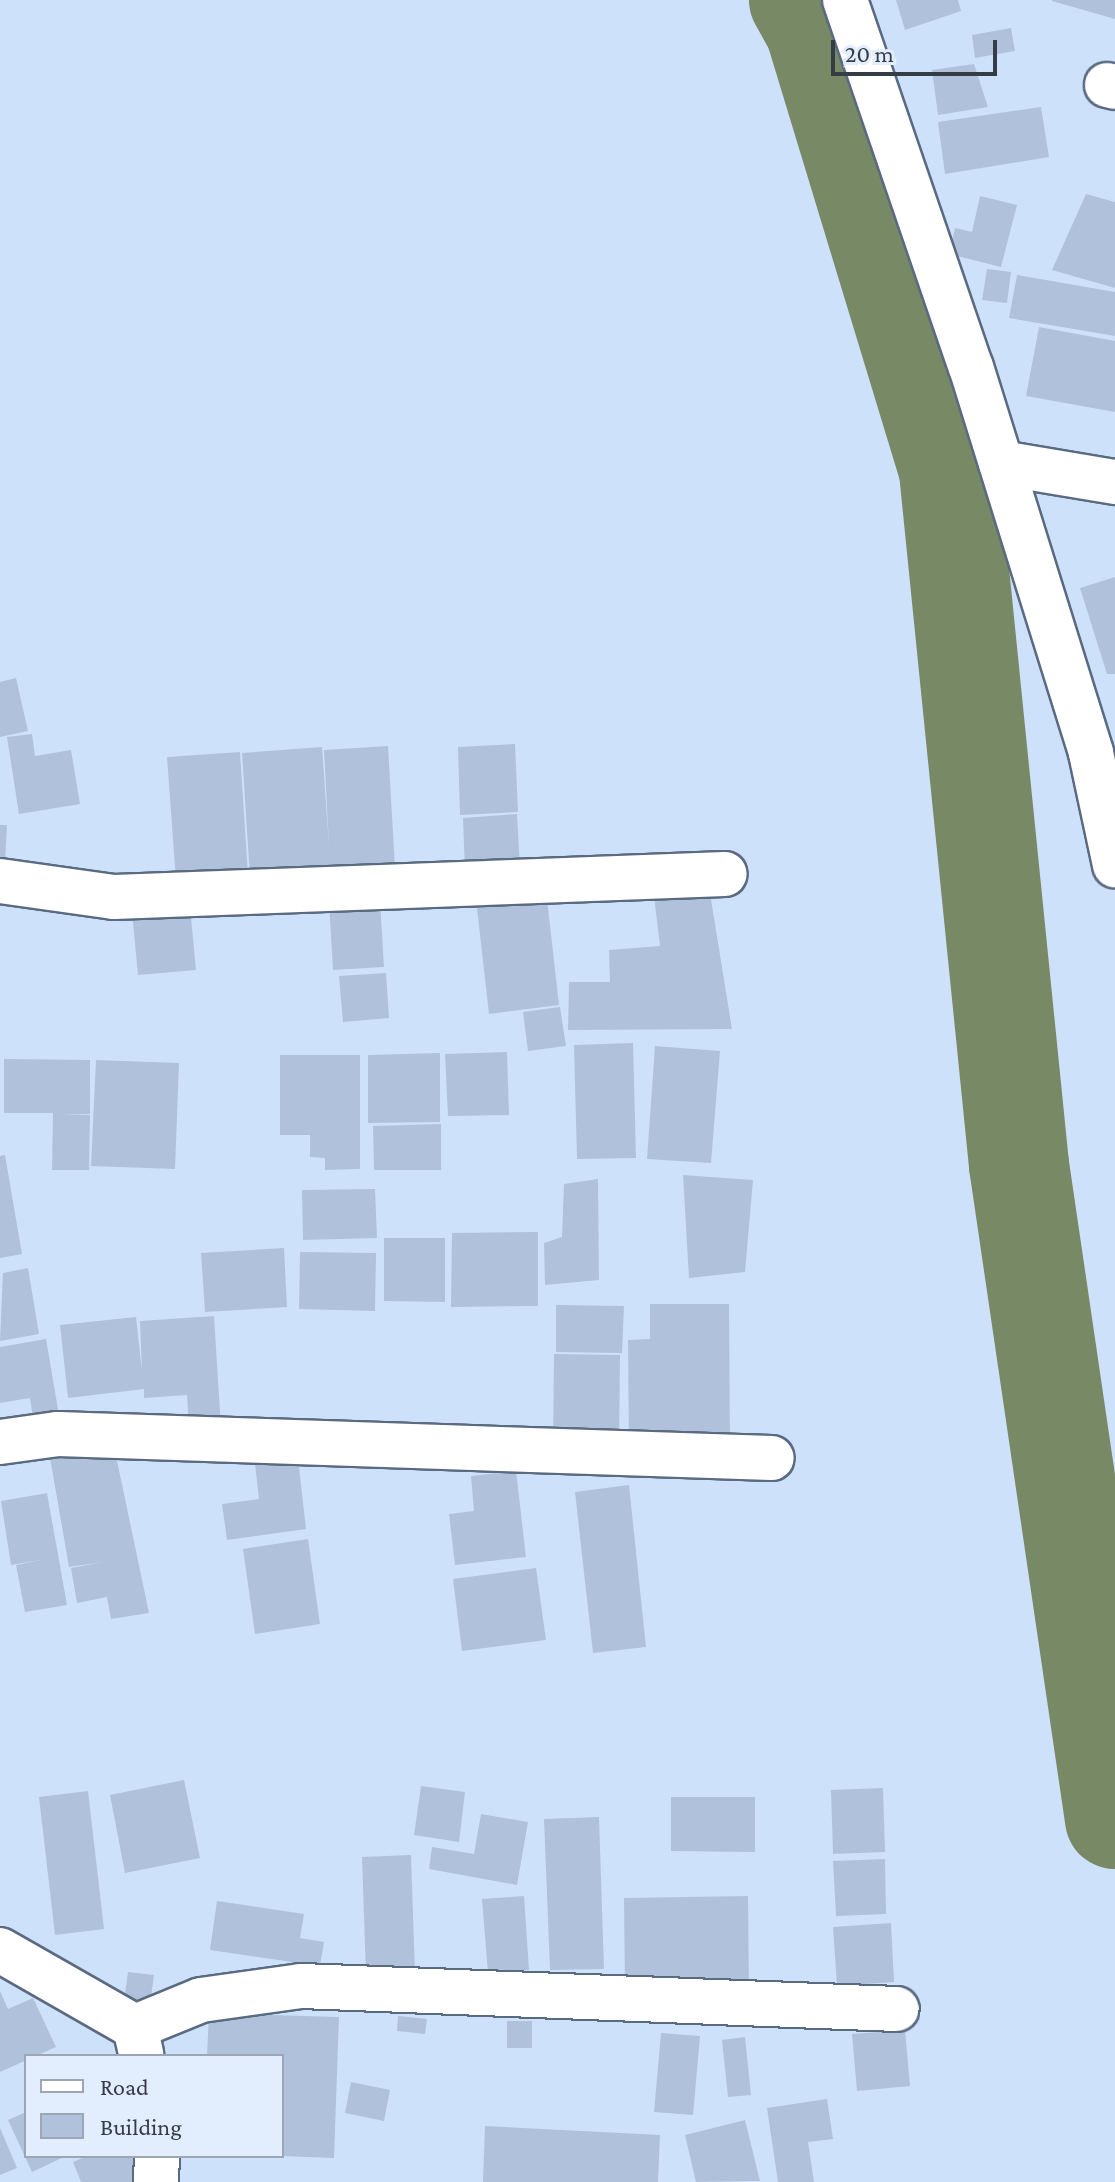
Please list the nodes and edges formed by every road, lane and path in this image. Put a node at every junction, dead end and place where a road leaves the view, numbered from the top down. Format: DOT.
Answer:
graph roads {
  1 [pos="845,0"];
  2 [pos="1001,463"];
  3 [pos="1115,482"];
  4 [pos="1115,865"];
  5 [pos="725,874"];
  6 [pos="0,881"];
  7 [pos="0,1442"];
  8 [pos="772,1458"];
  9 [pos="0,1950"];
  10 [pos="897,2009"];
  11 [pos="138,2042"];
  12 [pos="157,2158"];
  13 [pos="156,2182"];
  1 -- 2 [label="street"];
  2 -- 3 [label="street"];
  2 -- 4 [label="street"];
  5 -- 6 [label="street"];
  7 -- 8 [label="street"];
  9 -- 11 [label="street"];
  10 -- 11 [label="street"];
  12 -- 13 [label="street"];
}
